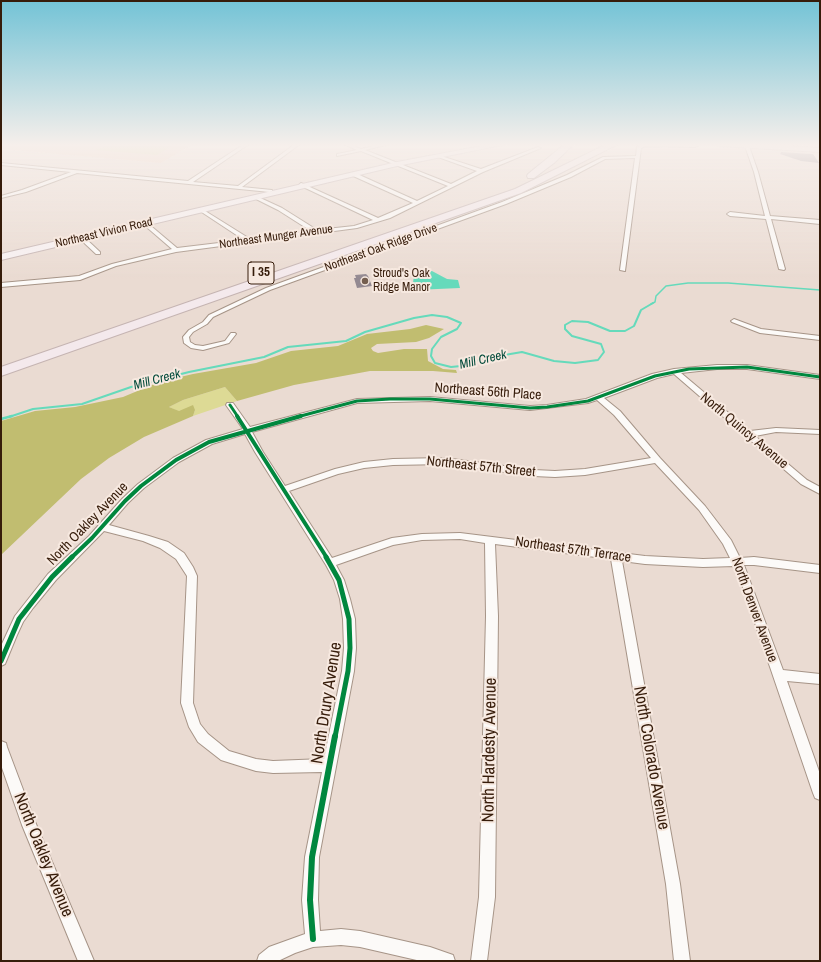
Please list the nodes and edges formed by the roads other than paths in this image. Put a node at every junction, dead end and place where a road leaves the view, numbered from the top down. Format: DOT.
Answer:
graph roads {
  1 [pos="30,189"];
  2 [pos="257,189"];
  3 [pos="282,189"];
  4 [pos="288,189"];
  5 [pos="311,189"];
  6 [pos="386,189"];
  7 [pos="443,189"];
  8 [pos="502,189"];
  9 [pos="522,189"];
  10 [pos="538,189"];
  11 [pos="633,189"];
  12 [pos="760,189"];
  13 [pos="270,191"];
  14 [pos="1,197"];
  15 [pos="256,197"];
  16 [pos="417,203"];
  17 [pos="202,210"];
  18 [pos="730,214"];
  19 [pos="768,218"];
  20 [pos="378,220"];
  21 [pos="820,222"];
  22 [pos="145,223"];
  23 [pos="316,232"];
  24 [pos="82,238"];
  25 [pos="250,241"];
  26 [pos="176,250"];
  27 [pos="98,253"];
  28 [pos="4,255"];
  29 [pos="782,269"];
  30 [pos="623,270"];
  31 [pos="1,285"];
  32 [pos="734,321"];
  33 [pos="233,334"];
  34 [pos="820,338"];
  35 [pos="1,363"];
  36 [pos="674,371"];
  37 [pos="1,372"];
  38 [pos="820,376"];
  39 [pos="599,398"];
  40 [pos="230,405"];
  41 [pos="248,431"];
  42 [pos="820,432"];
  43 [pos="748,434"];
  44 [pos="657,460"];
  45 [pos="283,490"];
  46 [pos="818,490"];
  47 [pos="102,527"];
  48 [pos="490,539"];
  49 [pos="616,556"];
  50 [pos="737,561"];
  51 [pos="330,563"];
  52 [pos="820,569"];
  53 [pos="1,661"];
  54 [pos="778,675"];
  55 [pos="820,679"];
  56 [pos="1,748"];
  57 [pos="330,765"];
  58 [pos="820,793"];
  59 [pos="313,939"];
  60 [pos="86,961"];
  61 [pos="265,961"];
  62 [pos="447,961"];
  63 [pos="479,961"];
  64 [pos="682,961"];
  1 -- 14 [label="street"];
  2 -- 13 [label="street"];
  3 -- 13 [label="main road, Northeast Vivion Road"];
  4 -- 15 [label="main road, Northeast Vivion Road"];
  5 -- 20 [label="street"];
  6 -- 16 [label="street"];
  7 -- 16 [label="street, Northeast Munger Avenue"];
  8 -- 35 [label="highway, I 35"];
  9 -- 37 [label="highway, I 35"];
  10 -- 33 [label="street, Northeast Oak Ridge Drive"];
  11 -- 30 [label="street"];
  12 -- 19 [label="street"];
  13 -- 28 [label="main road, Northeast Vivion Road"];
  15 -- 17 [label="main road, Northeast Vivion Road"];
  15 -- 23 [label="street"];
  16 -- 20 [label="street, Northeast Munger Avenue"];
  17 -- 22 [label="main road, Northeast Vivion Road"];
  17 -- 25 [label="street"];
  18 -- 19 [label="street"];
  19 -- 21 [label="street"];
  19 -- 29 [label="street"];
  20 -- 23 [label="street, Northeast Munger Avenue"];
  22 -- 24 [label="main road, Northeast Vivion Road"];
  22 -- 26 [label="street"];
  23 -- 25 [label="street, Northeast Munger Avenue"];
  24 -- 27 [label="street"];
  24 -- 28 [label="main road, Northeast Vivion Road"];
  25 -- 26 [label="street, Northeast Munger Avenue"];
  26 -- 31 [label="street, Northeast Munger Avenue"];
  32 -- 34 [label="street"];
  36 -- 38 [label="street, Northeast 56th Place"];
  36 -- 39 [label="street, Northeast 56th Place"];
  36 -- 43 [label="street, North Quincy Avenue"];
  39 -- 41 [label="street, Northeast 56th Place"];
  39 -- 44 [label="street, North Denver Avenue"];
  40 -- 41 [label="street, North Drury Avenue"];
  41 -- 45 [label="street, North Drury Avenue"];
  41 -- 47 [label="street, North Oakley Avenue"];
  42 -- 43 [label="street"];
  43 -- 46 [label="street, North Quincy Avenue"];
  44 -- 45 [label="street, Northeast 57th Street"];
  44 -- 50 [label="street, North Denver Avenue"];
  45 -- 51 [label="street, North Drury Avenue"];
  47 -- 53 [label="street, North Oakley Avenue"];
  47 -- 57 [label="street"];
  48 -- 49 [label="street, Northeast 57th Terrace"];
  48 -- 51 [label="street, Northeast 57th Terrace"];
  48 -- 63 [label="street, North Hardesty Avenue"];
  49 -- 50 [label="street, Northeast 57th Terrace"];
  49 -- 64 [label="street, North Colorado Avenue"];
  50 -- 52 [label="street, Northeast 57th Terrace"];
  50 -- 54 [label="street, North Denver Avenue"];
  51 -- 57 [label="street, North Drury Avenue"];
  54 -- 55 [label="street"];
  54 -- 58 [label="street, North Denver Avenue"];
  56 -- 60 [label="street, North Oakley Avenue"];
  57 -- 59 [label="street, North Drury Avenue"];
  59 -- 61 [label="street"];
  59 -- 62 [label="street"];
}
